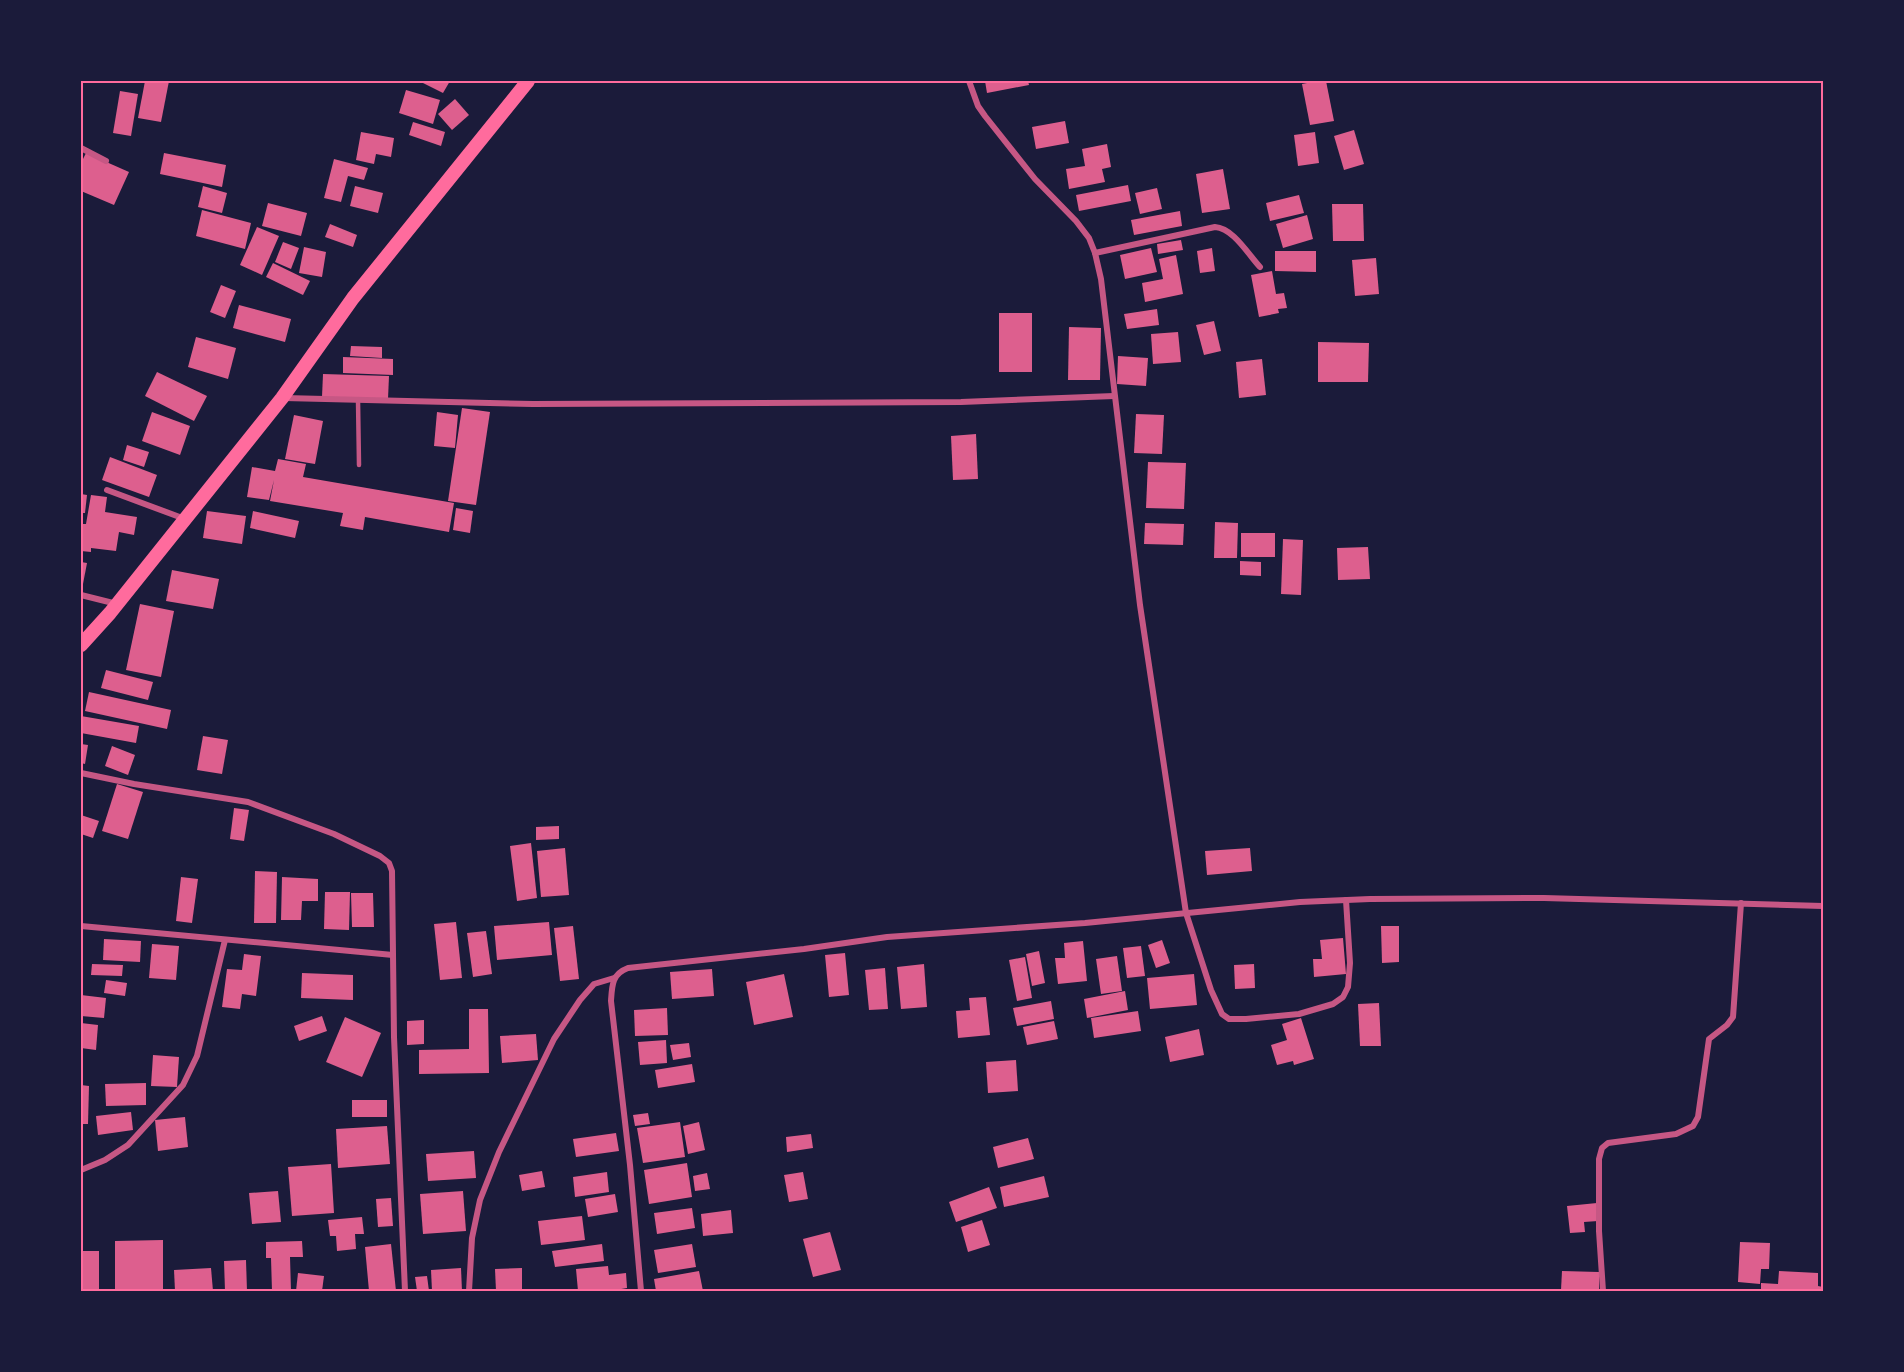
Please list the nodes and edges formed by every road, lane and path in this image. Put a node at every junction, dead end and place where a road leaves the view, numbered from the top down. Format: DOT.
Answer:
graph roads {
  1 [pos="528,81"];
  2 [pos="969,81"];
  3 [pos="81,148"];
  4 [pos="106,161"];
  5 [pos="1095,253"];
  6 [pos="1260,267"];
  7 [pos="1114,396"];
  8 [pos="282,398"];
  9 [pos="358,400"];
  10 [pos="359,465"];
  11 [pos="107,490"];
  12 [pos="185,519"];
  13 [pos="81,595"];
  14 [pos="117,604"];
  15 [pos="81,645"];
  16 [pos="81,772"];
  17 [pos="1346,900"];
  18 [pos="1741,903"];
  19 [pos="1823,906"];
  20 [pos="1186,913"];
  21 [pos="81,926"];
  22 [pos="225,940"];
  23 [pos="393,955"];
  24 [pos="614,978"];
  25 [pos="81,1170"];
  26 [pos="405,1291"];
  27 [pos="469,1291"];
  28 [pos="641,1291"];
  29 [pos="1603,1291"];
  1 -- 8 [label="highway"];
  2 -- 5 [label="street"];
  3 -- 4 [label="street"];
  5 -- 6 [label="street"];
  5 -- 7 [label="street"];
  7 -- 9 [label="street"];
  7 -- 20 [label="street"];
  8 -- 9 [label="street"];
  8 -- 12 [label="highway"];
  9 -- 10 [label="lane"];
  11 -- 12 [label="street"];
  12 -- 14 [label="highway"];
  13 -- 14 [label="street"];
  14 -- 15 [label="highway"];
  16 -- 23 [label="street"];
  17 -- 18 [label="street"];
  17 -- 20 [label="street"];
  17 -- 20 [label="street"];
  18 -- 19 [label="street"];
  18 -- 29 [label="street"];
  20 -- 24 [label="street"];
  21 -- 22 [label="street"];
  22 -- 23 [label="street"];
  22 -- 25 [label="street"];
  23 -- 26 [label="street"];
  24 -- 27 [label="street"];
  24 -- 28 [label="street"];
}
